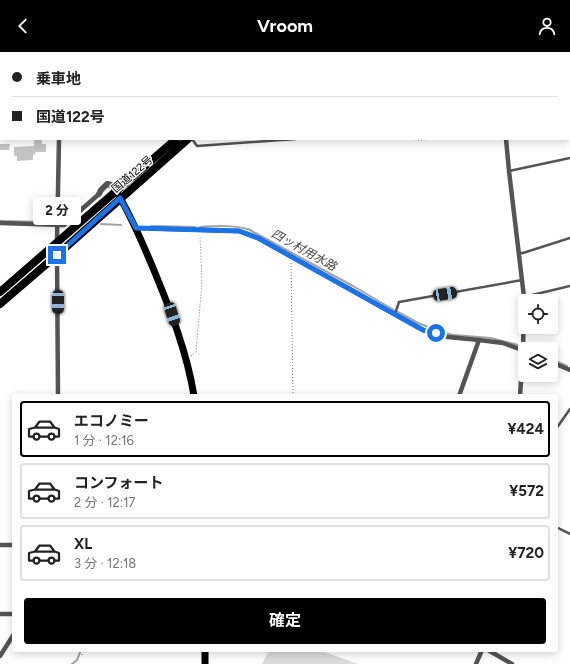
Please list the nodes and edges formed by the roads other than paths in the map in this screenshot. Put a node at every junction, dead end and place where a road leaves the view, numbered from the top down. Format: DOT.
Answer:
graph roads {
  1 [pos="59,140"];
  2 [pos="175,140"];
  3 [pos="187,140"];
  4 [pos="193,140"];
  5 [pos="282,140"];
  6 [pos="506,140"];
  7 [pos="570,158"];
  8 [pos="509,171"];
  9 [pos="99,194"];
  10 [pos="118,195"];
  11 [pos="0,223"];
  12 [pos="57,225"];
  13 [pos="136,228"];
  14 [pos="570,238"];
  15 [pos="57,242"];
  16 [pos="519,253"];
  17 [pos="57,255"];
  18 [pos="522,280"];
  19 [pos="570,286"];
  20 [pos="0,292"];
  21 [pos="524,294"];
  22 [pos="537,294"];
  23 [pos="0,304"];
  24 [pos="395,314"];
  25 [pos="479,340"];
  26 [pos="518,349"];
  27 [pos="558,365"];
  28 [pos="570,370"];
  29 [pos="521,382"];
  30 [pos="58,394"];
  31 [pos="194,394"];
  32 [pos="460,394"];
  33 [pos="520,394"];
  34 [pos="570,409"];
  35 [pos="558,427"];
  36 [pos="558,528"];
  37 [pos="570,534"];
  38 [pos="12,545"];
  39 [pos="0,546"];
  40 [pos="0,614"];
  41 [pos="12,614"];
  42 [pos="12,637"];
  43 [pos="205,652"];
  44 [pos="481,652"];
  45 [pos="491,652"];
  46 [pos="0,656"];
  47 [pos="205,664"];
  48 [pos="476,664"];
  49 [pos="512,664"];
  1 -- 12 [label="street"];
  2 -- 10 [label="highway, 国道122号"];
  3 -- 10 [label="highway, 国道122号"];
  4 -- 5 [label="lane"];
  6 -- 8 [label="street"];
  7 -- 8 [label="lane"];
  8 -- 16 [label="street"];
  9 -- 10 [label="street"];
  9 -- 12 [label="street"];
  10 -- 13 [label="main road"];
  10 -- 15 [label="highway, 国道122号"];
  10 -- 17 [label="highway, 国道122号"];
  11 -- 12 [label="street"];
  12 -- 15 [label="street"];
  13 -- 24 [label="street"];
  13 -- 31 [label="main road"];
  14 -- 16 [label="lane"];
  15 -- 20 [label="highway, 国道122号"];
  16 -- 18 [label="street"];
  17 -- 23 [label="highway, 国道122号"];
  17 -- 30 [label="street"];
  18 -- 21 [label="street"];
  18 -- 24 [label="lane"];
  19 -- 22 [label="lane"];
  24 -- 25 [label="street"];
  25 -- 26 [label="street"];
  25 -- 32 [label="street"];
  27 -- 28 [label="street"];
  29 -- 33 [label="street"];
  34 -- 35 [label="lane"];
  36 -- 37 [label="lane"];
  38 -- 39 [label="street"];
  40 -- 41 [label="street"];
  42 -- 46 [label="street"];
  43 -- 47 [label="main road"];
  44 -- 48 [label="street"];
  45 -- 49 [label="street"];
}
